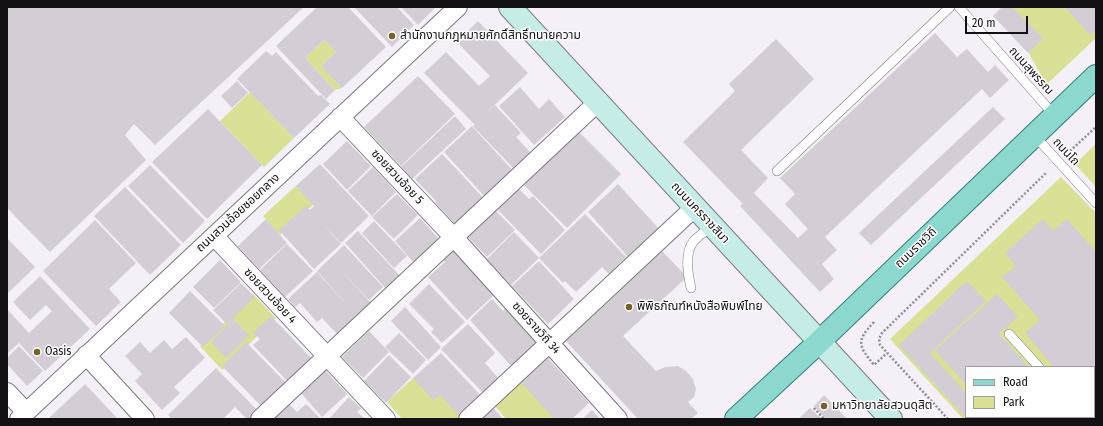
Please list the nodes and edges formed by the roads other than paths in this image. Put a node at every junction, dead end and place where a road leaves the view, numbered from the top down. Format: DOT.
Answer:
graph roads {
  1 [pos="458,7"];
  2 [pos="510,7"];
  3 [pos="950,7"];
  4 [pos="972,7"];
  5 [pos="962,11"];
  6 [pos="1096,76"];
  7 [pos="598,102"];
  8 [pos="1054,115"];
  9 [pos="340,117"];
  10 [pos="1034,135"];
  11 [pos="777,171"];
  12 [pos="1096,203"];
  13 [pos="695,207"];
  14 [pos="712,226"];
  15 [pos="214,236"];
  16 [pos="453,238"];
  17 [pos="691,288"];
  18 [pos="1009,334"];
  19 [pos="819,342"];
  20 [pos="549,344"];
  21 [pos="86,355"];
  22 [pos="326,357"];
  23 [pos="1039,366"];
  24 [pos="7,392"];
  25 [pos="22,416"];
  26 [pos="145,419"];
  27 [pos="260,419"];
  28 [pos="386,419"];
  29 [pos="468,419"];
  30 [pos="618,419"];
  31 [pos="736,419"];
  32 [pos="890,419"];
  1 -- 9 [label="street, ถนนสวนอ้อยซอยกลาง"];
  2 -- 7 [label="main road, ถนนนครราชสีมา"];
  3 -- 11 [label="lane"];
  4 -- 5 [label="lane"];
  5 -- 8 [label="lane, ถนนสุพรรณ"];
  6 -- 8 [label="main road, ถนนราชวิถี"];
  7 -- 13 [label="main road, ถนนนครราชสีมา"];
  7 -- 16 [label="street"];
  8 -- 10 [label="main road, ถนนราชวิถี"];
  9 -- 15 [label="street, ถนนสวนอ้อยซอยกลาง"];
  9 -- 16 [label="street, ซอยสวนอ้อย 5"];
  10 -- 12 [label="lane, ถนนโถ"];
  10 -- 19 [label="main road, ถนนราชวิถี"];
  13 -- 14 [label="main road, ถนนนครราชสีมา"];
  13 -- 20 [label="street"];
  14 -- 17 [label="lane"];
  14 -- 19 [label="main road, ถนนนครราชสีมา"];
  15 -- 21 [label="street, ถนนสวนอ้อยซอยกลาง"];
  15 -- 22 [label="street, ซอยสวนอ้อย 4"];
  16 -- 20 [label="street, ซอยราชวิถี 34"];
  16 -- 22 [label="street"];
  18 -- 23 [label="lane"];
  19 -- 31 [label="main road, ถนนราชวิถี"];
  19 -- 32 [label="main road, ถนนนครราชสีมา"];
  20 -- 29 [label="street"];
  20 -- 30 [label="street, ซอยราชวิถี 34"];
  21 -- 25 [label="street, ถนนสวนอ้อยซอยกลาง"];
  21 -- 26 [label="street"];
  22 -- 27 [label="street"];
  22 -- 28 [label="street, ซอยสวนอ้อย 4"];
  24 -- 25 [label="street"];
}
